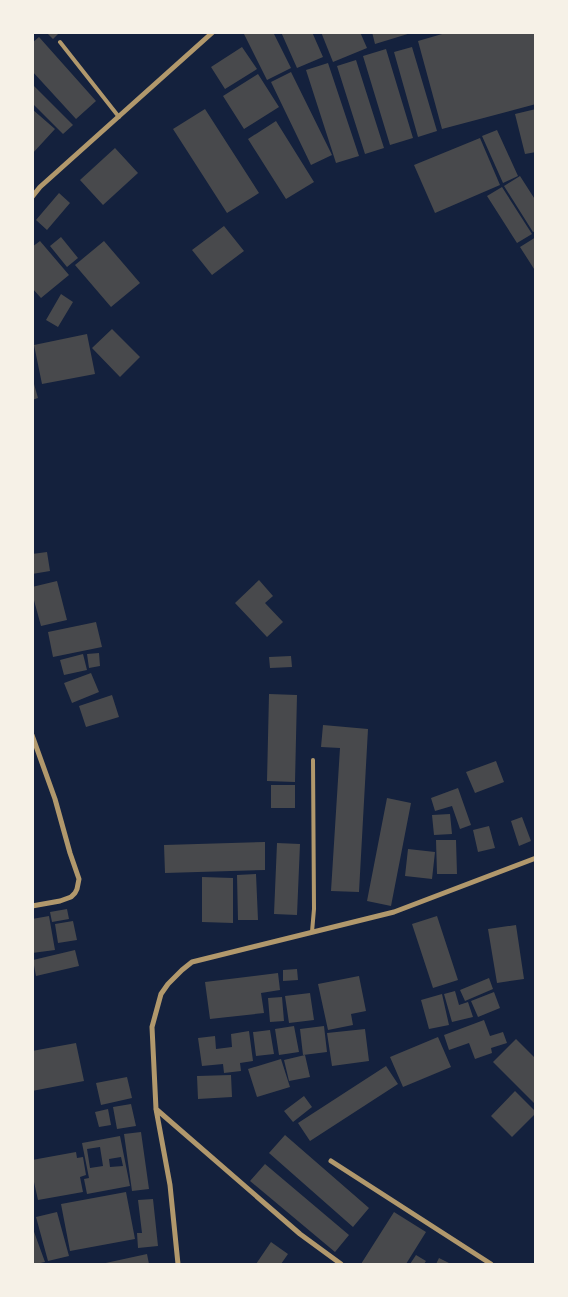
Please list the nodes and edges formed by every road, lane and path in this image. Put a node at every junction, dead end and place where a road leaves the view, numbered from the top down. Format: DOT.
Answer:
graph roads {
  1 [pos="213,32"];
  2 [pos="60,42"];
  3 [pos="118,117"];
  4 [pos="32,197"];
  5 [pos="32,734"];
  6 [pos="313,760"];
  7 [pos="536,858"];
  8 [pos="32,906"];
  9 [pos="312,932"];
  10 [pos="156,1109"];
  11 [pos="331,1161"];
  12 [pos="178,1264"];
  13 [pos="342,1264"];
  14 [pos="491,1264"];
  1 -- 3 [label="street"];
  2 -- 3 [label="lane"];
  3 -- 4 [label="street"];
  5 -- 8 [label="street"];
  6 -- 9 [label="lane"];
  7 -- 9 [label="street"];
  9 -- 10 [label="street"];
  10 -- 12 [label="street"];
  10 -- 13 [label="street"];
  11 -- 14 [label="street"];
}
